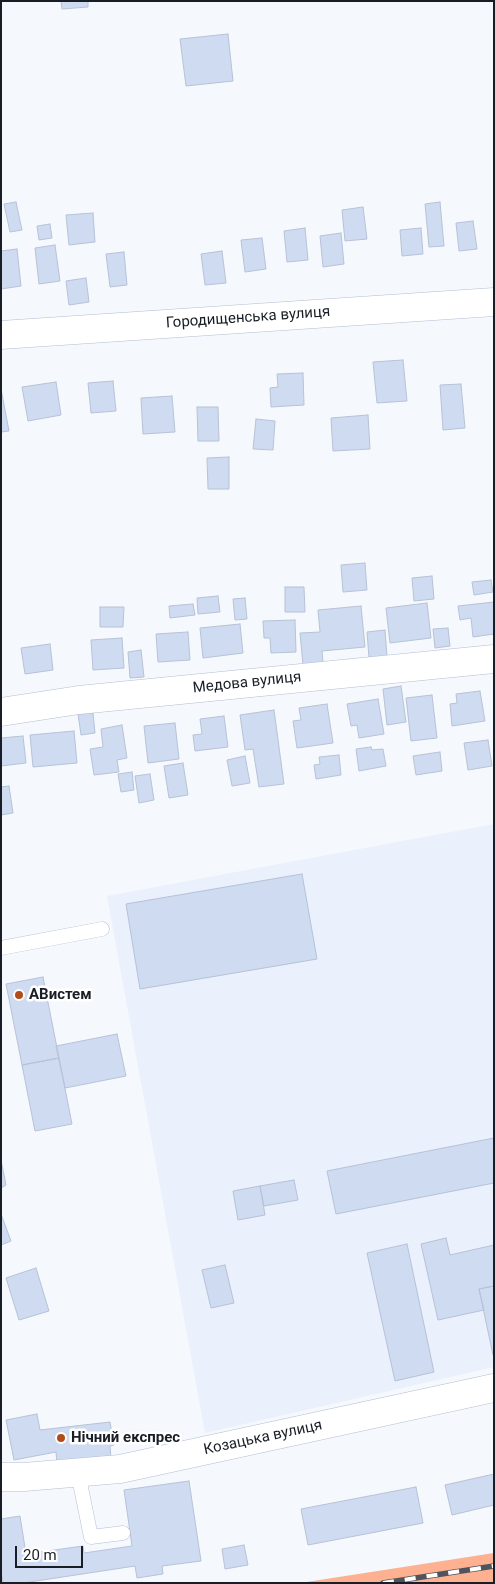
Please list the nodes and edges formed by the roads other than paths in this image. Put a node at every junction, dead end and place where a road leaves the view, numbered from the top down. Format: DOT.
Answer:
graph roads {
  1 [pos="494,302"];
  2 [pos="1,335"];
  3 [pos="494,659"];
  4 [pos="1,712"];
  5 [pos="102,929"];
  6 [pos="1,948"];
  7 [pos="494,1388"];
  8 [pos="78,1473"];
  9 [pos="1,1477"];
  10 [pos="123,1533"];
  1 -- 2 [label="street, Городищенська вулиця"];
  3 -- 4 [label="street, Медова вулиця"];
  5 -- 6 [label="lane"];
  7 -- 8 [label="street, Козацька вулиця"];
  8 -- 9 [label="street, Козацька вулиця"];
  8 -- 10 [label="lane"];
}
